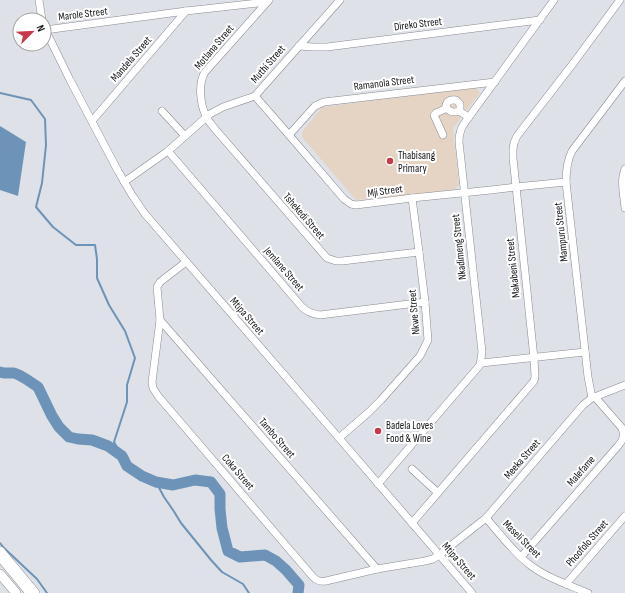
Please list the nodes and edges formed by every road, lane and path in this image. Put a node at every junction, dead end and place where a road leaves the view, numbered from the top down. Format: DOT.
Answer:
graph roads {
  1 [pos="39,0"];
  2 [pos="340,0"];
  3 [pos="554,0"];
  4 [pos="620,0"];
  5 [pos="268,1"];
  6 [pos="186,11"];
  7 [pos="41,12"];
  8 [pos="540,20"];
  9 [pos="52,27"];
  10 [pos="52,44"];
  11 [pos="300,46"];
  12 [pos="625,81"];
  13 [pos="494,82"];
  14 [pos="255,96"];
  15 [pos="447,108"];
  16 [pos="162,111"];
  17 [pos="460,111"];
  18 [pos="206,117"];
  19 [pos="468,117"];
  20 [pos="92,121"];
  21 [pos="290,135"];
  22 [pos="443,135"];
  23 [pos="185,136"];
  24 [pos="168,151"];
  25 [pos="625,169"];
  26 [pos="124,182"];
  27 [pos="566,182"];
  28 [pos="516,187"];
  29 [pos="465,193"];
  30 [pos="412,198"];
  31 [pos="625,208"];
  32 [pos="419,252"];
  33 [pos="186,262"];
  34 [pos="425,302"];
  35 [pos="160,320"];
  36 [pos="586,352"];
  37 [pos="534,358"];
  38 [pos="481,363"];
  39 [pos="625,385"];
  40 [pos="594,398"];
  41 [pos="339,438"];
  42 [pos="412,469"];
  43 [pos="378,484"];
  44 [pos="438,494"];
  45 [pos="625,516"];
  46 [pos="486,518"];
  47 [pos="412,523"];
  48 [pos="0,551"];
  49 [pos="439,555"];
  50 [pos="521,557"];
  51 [pos="0,558"];
  52 [pos="0,565"];
  53 [pos="377,570"];
  54 [pos="0,574"];
  55 [pos="566,584"];
  56 [pos="16,593"];
  57 [pos="23,593"];
  58 [pos="29,593"];
  59 [pos="35,593"];
  60 [pos="472,593"];
  61 [pos="588,593"];
  1 -- 7 [label="street"];
  2 -- 11 [label="street, Muthi Street"];
  3 -- 8 [label="street, Nkadimeng Street"];
  4 -- 28 [label="street, Makabeni Street"];
  5 -- 6 [label="street, Marole Street"];
  5 -- 18 [label="street, Motlana Street"];
  6 -- 9 [label="street, Marole Street"];
  6 -- 20 [label="street, Mandela Street"];
  8 -- 11 [label="street, Direko Street"];
  8 -- 13 [label="street, Nkadimeng Street"];
  10 -- 20 [label="street, Mtipa Street"];
  11 -- 14 [label="street, Muthi Street"];
  12 -- 27 [label="street, Mampuru Street"];
  13 -- 19 [label="street, Nkadimeng Street"];
  13 -- 21 [label="street, Ramanola Street"];
  14 -- 18 [label="street, Muthi Street"];
  14 -- 21 [label="street, Mji Street"];
  15 -- 17 [label="street"];
  15 -- 17 [label="street"];
  15 -- 22 [label="street"];
  16 -- 23 [label="street"];
  17 -- 19 [label="street"];
  18 -- 23 [label="street, Muthi Street"];
  18 -- 32 [label="street, Tshekedi Street"];
  19 -- 29 [label="street, Nkadimeng Street"];
  20 -- 26 [label="street, Mtipa Street"];
  21 -- 30 [label="street, Mji Street"];
  23 -- 24 [label="street, Muthi Street"];
  24 -- 26 [label="street, Muthi Street"];
  24 -- 34 [label="street, Jemlane Street"];
  25 -- 31 [label="street"];
  26 -- 33 [label="street, Mtipa Street"];
  27 -- 28 [label="street, Mji Street"];
  27 -- 36 [label="street, Mampuru Street"];
  28 -- 29 [label="street, Mji Street"];
  28 -- 37 [label="street, Makabeni Street"];
  29 -- 30 [label="street, Mji Street"];
  29 -- 38 [label="street, Nkadimeng Street"];
  30 -- 32 [label="street, Nkwe Street"];
  32 -- 34 [label="street, Nkwe Street"];
  33 -- 35 [label="street, Coka Street"];
  33 -- 41 [label="street, Mtipa Street"];
  34 -- 41 [label="street, Nkwe Street"];
  35 -- 53 [label="street, Tambo Street"];
  35 -- 53 [label="street, Coka Street"];
  36 -- 37 [label="street"];
  36 -- 40 [label="street, Mampuru Street"];
  37 -- 38 [label="street"];
  37 -- 44 [label="street, Makabeni Street"];
  38 -- 43 [label="street"];
  39 -- 40 [label="street, Meeka Street"];
  40 -- 46 [label="street, Meeka Street"];
  40 -- 50 [label="street, Malefame"];
  41 -- 43 [label="street, Mtipa Street"];
  42 -- 44 [label="street"];
  43 -- 47 [label="street, Mtipa Street"];
  44 -- 47 [label="street, Makabeni Street"];
  45 -- 55 [label="street, Phoofolo Street"];
  46 -- 49 [label="street, Meeka Street"];
  46 -- 50 [label="street, Maseli Street"];
  47 -- 49 [label="street, Mtipa Street"];
  48 -- 59 [label="main road"];
  49 -- 53 [label="street, Coka Street"];
  49 -- 60 [label="street, Mtipa Street"];
  50 -- 55 [label="street, Maseli Street"];
  51 -- 58 [label="street"];
  52 -- 57 [label="street"];
  54 -- 56 [label="main road"];
  55 -- 61 [label="street, Maseli Street"];
}
